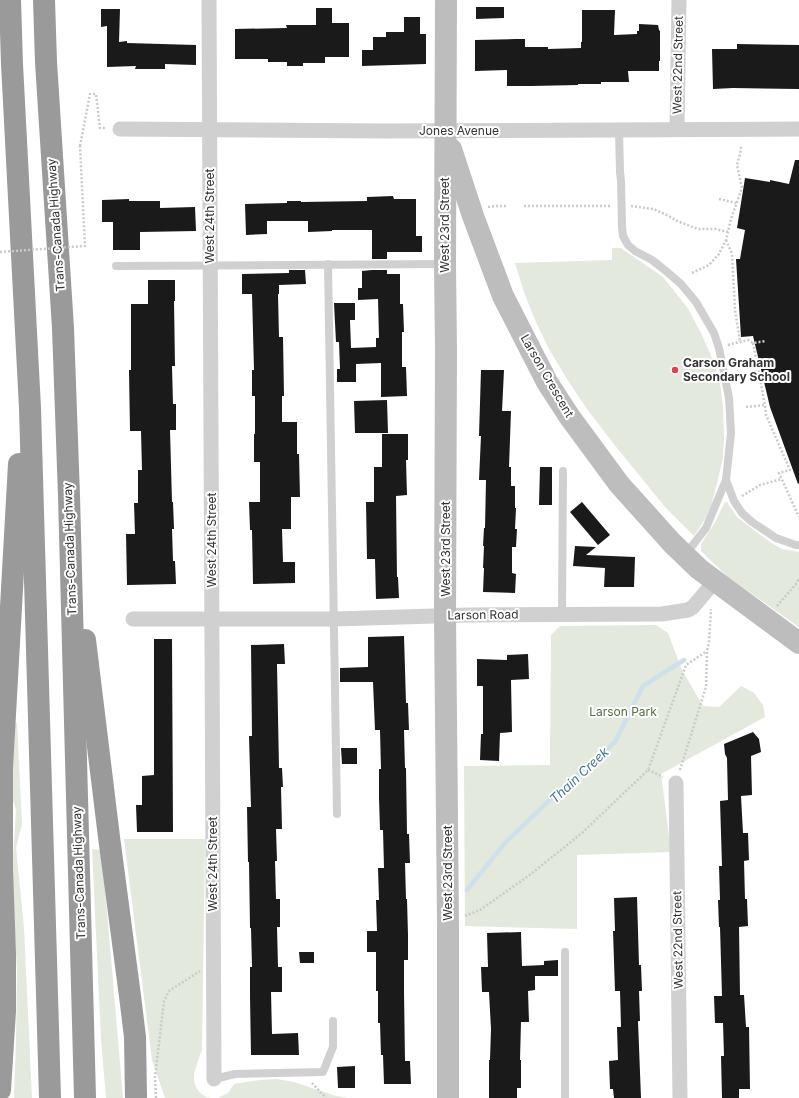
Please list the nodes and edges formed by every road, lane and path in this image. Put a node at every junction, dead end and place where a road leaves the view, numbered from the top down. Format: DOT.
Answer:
graph roads {
  1 [pos="10,0"];
  2 [pos="44,0"];
  3 [pos="209,0"];
  4 [pos="446,0"];
  5 [pos="679,0"];
  6 [pos="100,128"];
  7 [pos="120,128"];
  8 [pos="209,129"];
  9 [pos="677,129"];
  10 [pos="799,129"];
  11 [pos="619,130"];
  12 [pos="445,131"];
  13 [pos="741,145"];
  14 [pos="719,198"];
  15 [pos="737,203"];
  16 [pos="508,206"];
  17 [pos="524,206"];
  18 [pos="616,206"];
  19 [pos="630,206"];
  20 [pos="486,207"];
  21 [pos="728,232"];
  22 [pos="726,240"];
  23 [pos="0,252"];
  24 [pos="328,264"];
  25 [pos="445,264"];
  26 [pos="116,266"];
  27 [pos="210,266"];
  28 [pos="692,273"];
  29 [pos="26,329"];
  30 [pos="766,341"];
  31 [pos="740,342"];
  32 [pos="753,343"];
  33 [pos="719,348"];
  34 [pos="766,405"];
  35 [pos="746,407"];
  36 [pos="563,471"];
  37 [pos="782,479"];
  38 [pos="726,480"];
  39 [pos="69,496"];
  40 [pos="742,496"];
  41 [pos="799,517"];
  42 [pos="799,545"];
  43 [pos="684,555"];
  44 [pos="799,578"];
  45 [pos="715,581"];
  46 [pos="711,608"];
  47 [pos="562,614"];
  48 [pos="446,616"];
  49 [pos="133,619"];
  50 [pos="212,619"];
  51 [pos="334,619"];
  52 [pos="767,619"];
  53 [pos="799,643"];
  54 [pos="707,651"];
  55 [pos="676,783"];
  56 [pos="337,814"];
  57 [pos="448,922"];
  58 [pos="565,952"];
  59 [pos="214,962"];
  60 [pos="333,1021"];
  61 [pos="136,1071"];
  62 [pos="302,1072"];
  63 [pos="0,1074"];
  64 [pos="214,1080"];
  65 [pos="0,1090"];
  66 [pos="50,1098"];
  67 [pos="85,1098"];
  68 [pos="136,1098"];
  69 [pos="142,1098"];
  70 [pos="156,1098"];
  71 [pos="326,1098"];
  72 [pos="448,1098"];
  73 [pos="565,1098"];
  74 [pos="680,1098"];
  1 -- 29 [label="highway"];
  2 -- 39 [label="highway, Trans-Canada Highway"];
  3 -- 8 [label="street, West 24th Street"];
  4 -- 12 [label="street, West 23rd Street"];
  5 -- 9 [label="street, West 22nd Street"];
  6 -- 23 [label="path, bridge"];
  7 -- 8 [label="street, Jones Avenue"];
  8 -- 12 [label="street, Jones Avenue"];
  8 -- 27 [label="street, West 24th Street"];
  9 -- 10 [label="street, Jones Avenue"];
  9 -- 11 [label="street, Jones Avenue"];
  11 -- 12 [label="street, Jones Avenue"];
  11 -- 33 [label="lane"];
  12 -- 25 [label="street, West 23rd Street"];
  12 -- 43 [label="street, Larson Crescent"];
  13 -- 15 [label="path"];
  14 -- 15 [label="path"];
  15 -- 21 [label="path"];
  16 -- 20 [label="path"];
  17 -- 18 [label="path"];
  19 -- 21 [label="path"];
  21 -- 22 [label="path"];
  22 -- 28 [label="path"];
  22 -- 31 [label="path"];
  24 -- 25 [label="lane"];
  24 -- 27 [label="lane"];
  24 -- 51 [label="lane"];
  25 -- 48 [label="street, West 23rd Street"];
  26 -- 27 [label="lane"];
  27 -- 50 [label="street, West 24th Street"];
  29 -- 63 [label="highway"];
  29 -- 66 [label="highway"];
  30 -- 32 [label="path"];
  31 -- 32 [label="path"];
  31 -- 33 [label="path"];
  32 -- 34 [label="path"];
  33 -- 38 [label="lane"];
  34 -- 35 [label="path"];
  34 -- 37 [label="path"];
  36 -- 47 [label="lane"];
  37 -- 40 [label="path"];
  37 -- 41 [label="path"];
  38 -- 42 [label="lane"];
  38 -- 43 [label="lane"];
  39 -- 61 [label="highway"];
  39 -- 67 [label="highway, Trans-Canada Highway"];
  43 -- 45 [label="street, Larson Crescent"];
  44 -- 52 [label="path"];
  45 -- 47 [label="street, Larson Road"];
  45 -- 52 [label="street"];
  46 -- 54 [label="path"];
  47 -- 48 [label="street, Larson Road"];
  48 -- 51 [label="street, Larson Road"];
  48 -- 57 [label="street, West 23rd Street"];
  49 -- 50 [label="street, Larson Road"];
  50 -- 51 [label="street, Larson Road"];
  50 -- 59 [label="street, West 24th Street"];
  51 -- 56 [label="lane"];
  52 -- 53 [label="street"];
  54 -- 55 [label="path"];
  54 -- 57 [label="path"];
  55 -- 74 [label="street, West 22nd Street"];
  57 -- 72 [label="street, West 23rd Street"];
  58 -- 73 [label="lane"];
  59 -- 64 [label="street, West 24th Street"];
  59 -- 70 [label="path"];
  60 -- 62 [label="lane"];
  61 -- 68 [label="highway"];
  61 -- 69 [label="highway"];
  62 -- 64 [label="lane"];
  62 -- 71 [label="path"];
  63 -- 65 [label="highway"];
}
